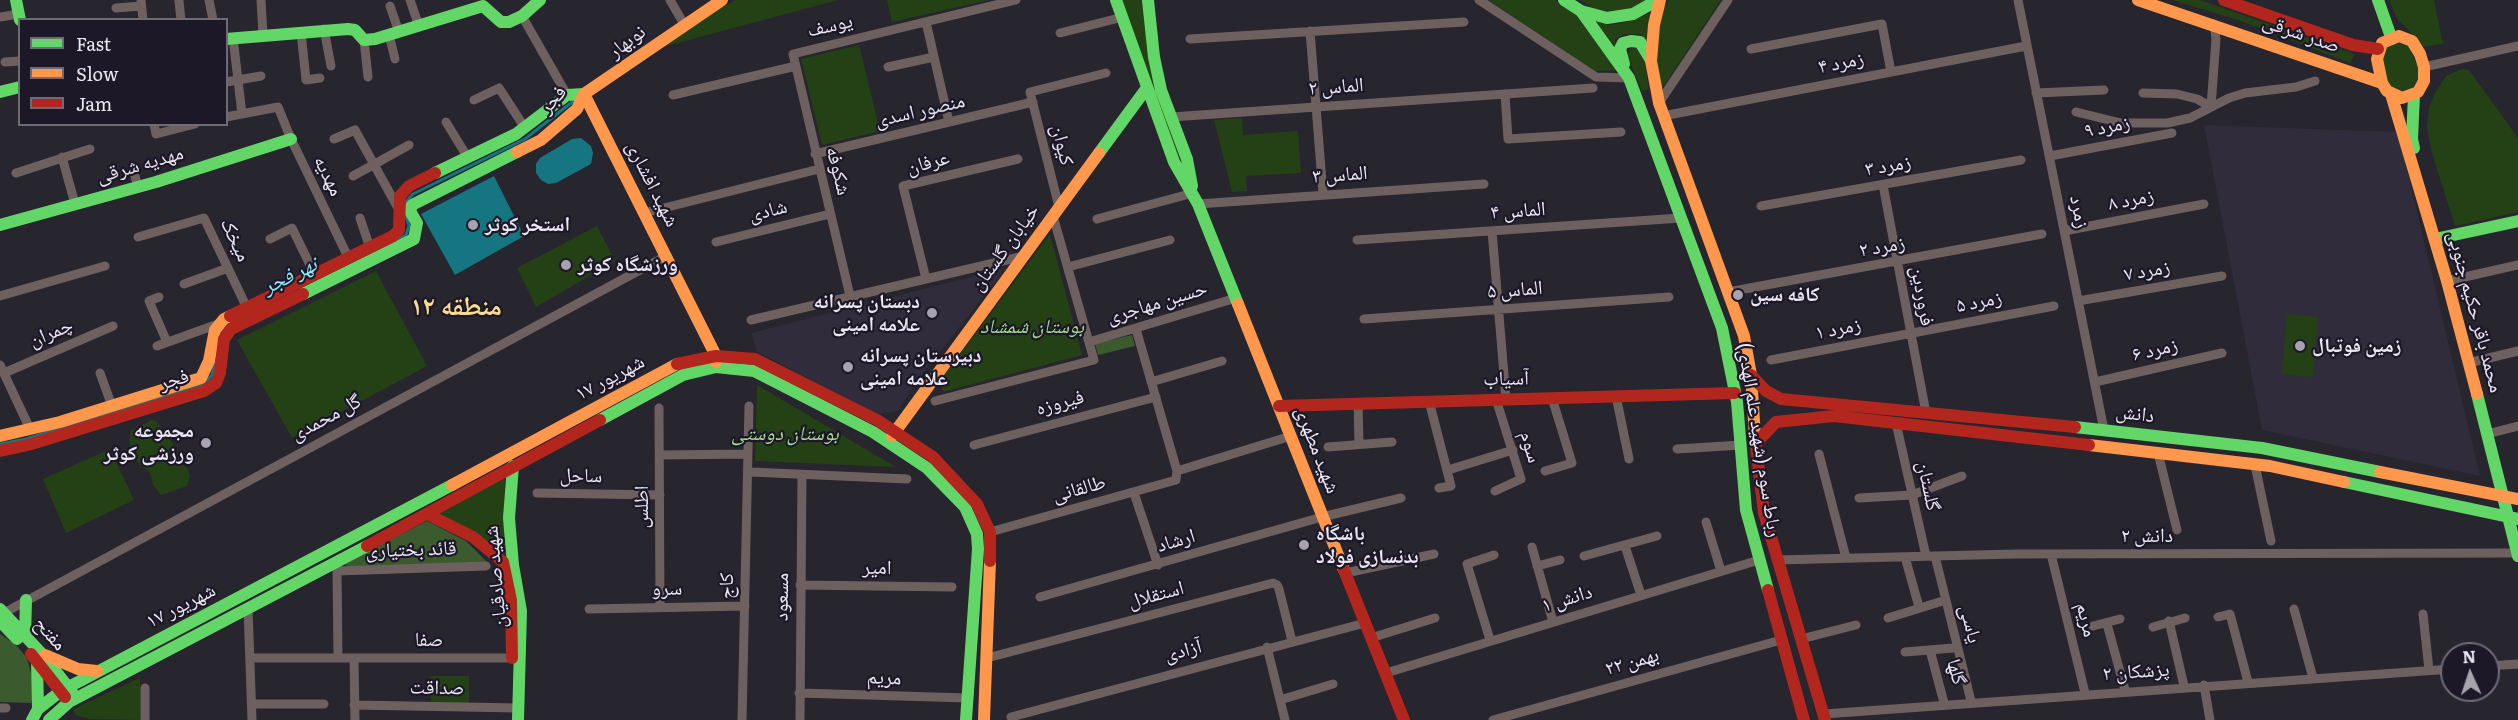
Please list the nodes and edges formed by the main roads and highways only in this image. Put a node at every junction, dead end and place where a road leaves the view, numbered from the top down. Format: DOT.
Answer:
graph roads {
  1 [pos="16,0"];
  2 [pos="540,0"];
  3 [pos="722,0"];
  4 [pos="1116,0"];
  5 [pos="1148,0"];
  6 [pos="1564,0"];
  7 [pos="1659,0"];
  8 [pos="2138,0"];
  9 [pos="2224,0"];
  10 [pos="2378,0"];
  11 [pos="483,3"];
  12 [pos="1581,11"];
  13 [pos="20,17"];
  14 [pos="2391,37"];
  15 [pos="230,39"];
  16 [pos="2378,49"];
  17 [pos="1651,61"];
  18 [pos="1629,78"];
  19 [pos="2382,84"];
  20 [pos="18,88"];
  21 [pos="1146,89"];
  22 [pos="0,92"];
  23 [pos="584,94"];
  24 [pos="2391,94"];
  25 [pos="2414,95"];
  26 [pos="291,139"];
  27 [pos="1196,199"];
  28 [pos="2426,207"];
  29 [pos="2518,221"];
  30 [pos="0,225"];
  31 [pos="2435,239"];
  32 [pos="716,362"];
  33 [pos="1751,375"];
  34 [pos="1735,393"];
  35 [pos="1796,400"];
  36 [pos="1278,406"];
  37 [pos="114,413"];
  38 [pos="907,414"];
  39 [pos="1794,419"];
  40 [pos="877,420"];
  41 [pos="0,436"];
  42 [pos="891,436"];
  43 [pos="913,444"];
  44 [pos="1755,444"];
  45 [pos="0,451"];
  46 [pos="513,466"];
  47 [pos="2504,496"];
  48 [pos="2518,499"];
  49 [pos="427,514"];
  50 [pos="2514,518"];
  51 [pos="2518,554"];
  52 [pos="26,600"];
  53 [pos="246,602"];
  54 [pos="1,615"];
  55 [pos="25,634"];
  56 [pos="39,657"];
  57 [pos="516,658"];
  58 [pos="98,671"];
  59 [pos="65,689"];
  60 [pos="73,700"];
  61 [pos="514,714"];
  62 [pos="35,715"];
  63 [pos="1825,717"];
  64 [pos="1801,719"];
  65 [pos="49,720"];
  66 [pos="966,720"];
  67 [pos="984,720"];
  68 [pos="1404,720"];
  1 -- 13 [label="main road"];
  2 -- 11 [label="main road"];
  3 -- 23 [label="main road, نوبهار"];
  4 -- 21 [label="main road, شهید مطهری"];
  5 -- 27 [label="main road, شهید مطهری"];
  6 -- 12 [label="main road"];
  7 -- 12 [label="main road"];
  7 -- 17 [label="main road, رباط سوم (شهید علم الهدی)"];
  8 -- 19 [label="main road, صدر شرقی"];
  9 -- 16 [label="main road, صدر شرقی"];
  10 -- 14 [label="main road"];
  11 -- 15 [label="main road"];
  12 -- 18 [label="main road, رباط سوم (شهید علم الهدی)"];
  14 -- 16 [label="main road"];
  14 -- 25 [label="main road"];
  16 -- 19 [label="main road"];
  17 -- 18 [label="main road"];
  17 -- 33 [label="main road, رباط سوم (شهید علم الهدی)"];
  18 -- 34 [label="main road, رباط سوم (شهید علم الهدی)"];
  19 -- 24 [label="main road"];
  20 -- 22 [label="main road"];
  21 -- 27 [label="main road, شهید مطهری"];
  21 -- 38 [label="main road, خیابان گلستان"];
  23 -- 32 [label="main road, شهید افشاری"];
  23 -- 37 [label="main road, فجر"];
  23 -- 37 [label="main road, فجر"];
  24 -- 25 [label="main road"];
  24 -- 28 [label="main road, محمد باقر حکیم جنوبی"];
  25 -- 28 [label="main road, محمد باقر حکیم جنوبی"];
  26 -- 30 [label="main road, مهدیه شرقی"];
  27 -- 36 [label="main road, شهید مطهری"];
  28 -- 31 [label="main road, محمد باقر حکیم جنوبی"];
  29 -- 31 [label="main road"];
  31 -- 47 [label="main road, محمد باقر حکیم جنوبی"];
  32 -- 40 [label="main road, ۱۷ شهریور"];
  32 -- 42 [label="main road, ۱۷ شهریور"];
  32 -- 46 [label="main road, ۱۷ شهریور"];
  32 -- 53 [label="main road, ۱۷ شهریور"];
  33 -- 35 [label="main road, دانش"];
  33 -- 44 [label="main road, رباط سوم (شهید علم الهدی)"];
  34 -- 36 [label="main road, آسیاب"];
  34 -- 64 [label="main road, رباط سوم (شهید علم الهدی)"];
  35 -- 39 [label="main road"];
  35 -- 47 [label="main road, دانش"];
  36 -- 68 [label="main road, شهید مطهری"];
  37 -- 41 [label="main road, فجر"];
  37 -- 45 [label="main road, فجر"];
  38 -- 40 [label="main road"];
  38 -- 42 [label="main road, خیابان گلستان"];
  38 -- 43 [label="main road"];
  39 -- 44 [label="main road, دانش"];
  39 -- 50 [label="main road, دانش"];
  40 -- 42 [label="main road, ۱۷ شهریور"];
  42 -- 43 [label="main road, ۱۷ شهریور"];
  42 -- 66 [label="main road, ۱۷ شهریور"];
  43 -- 67 [label="main road, ۱۷ شهریور"];
  44 -- 63 [label="main road, رباط سوم (شهید علم الهدی)"];
  46 -- 49 [label="main road, ۱۷ شهریور"];
  46 -- 57 [label="main road, شهید صادقیان"];
  47 -- 48 [label="main road, دانش"];
  47 -- 50 [label="main road, محمد باقر حکیم جنوبی"];
  49 -- 53 [label="main road, ۱۷ شهریور"];
  49 -- 57 [label="main road, شهید صادقیان"];
  50 -- 51 [label="main road, محمد باقر حکیم جنوبی"];
  52 -- 55 [label="main road"];
  53 -- 58 [label="main road, ۱۷ شهریور"];
  53 -- 60 [label="main road, ۱۷ شهریور"];
  54 -- 55 [label="main road, مفتح"];
  54 -- 56 [label="main road, مفتح"];
  55 -- 56 [label="main road, مفتح"];
  56 -- 58 [label="main road"];
  56 -- 59 [label="main road, مفتح"];
  56 -- 62 [label="main road"];
  57 -- 61 [label="main road, شهید صادقیان"];
  58 -- 59 [label="main road, ۱۷ شهریور"];
  59 -- 60 [label="main road, مفتح"];
  59 -- 62 [label="main road, ۱۷ شهریور"];
  60 -- 65 [label="main road, ۱۷ شهریور"];
}
